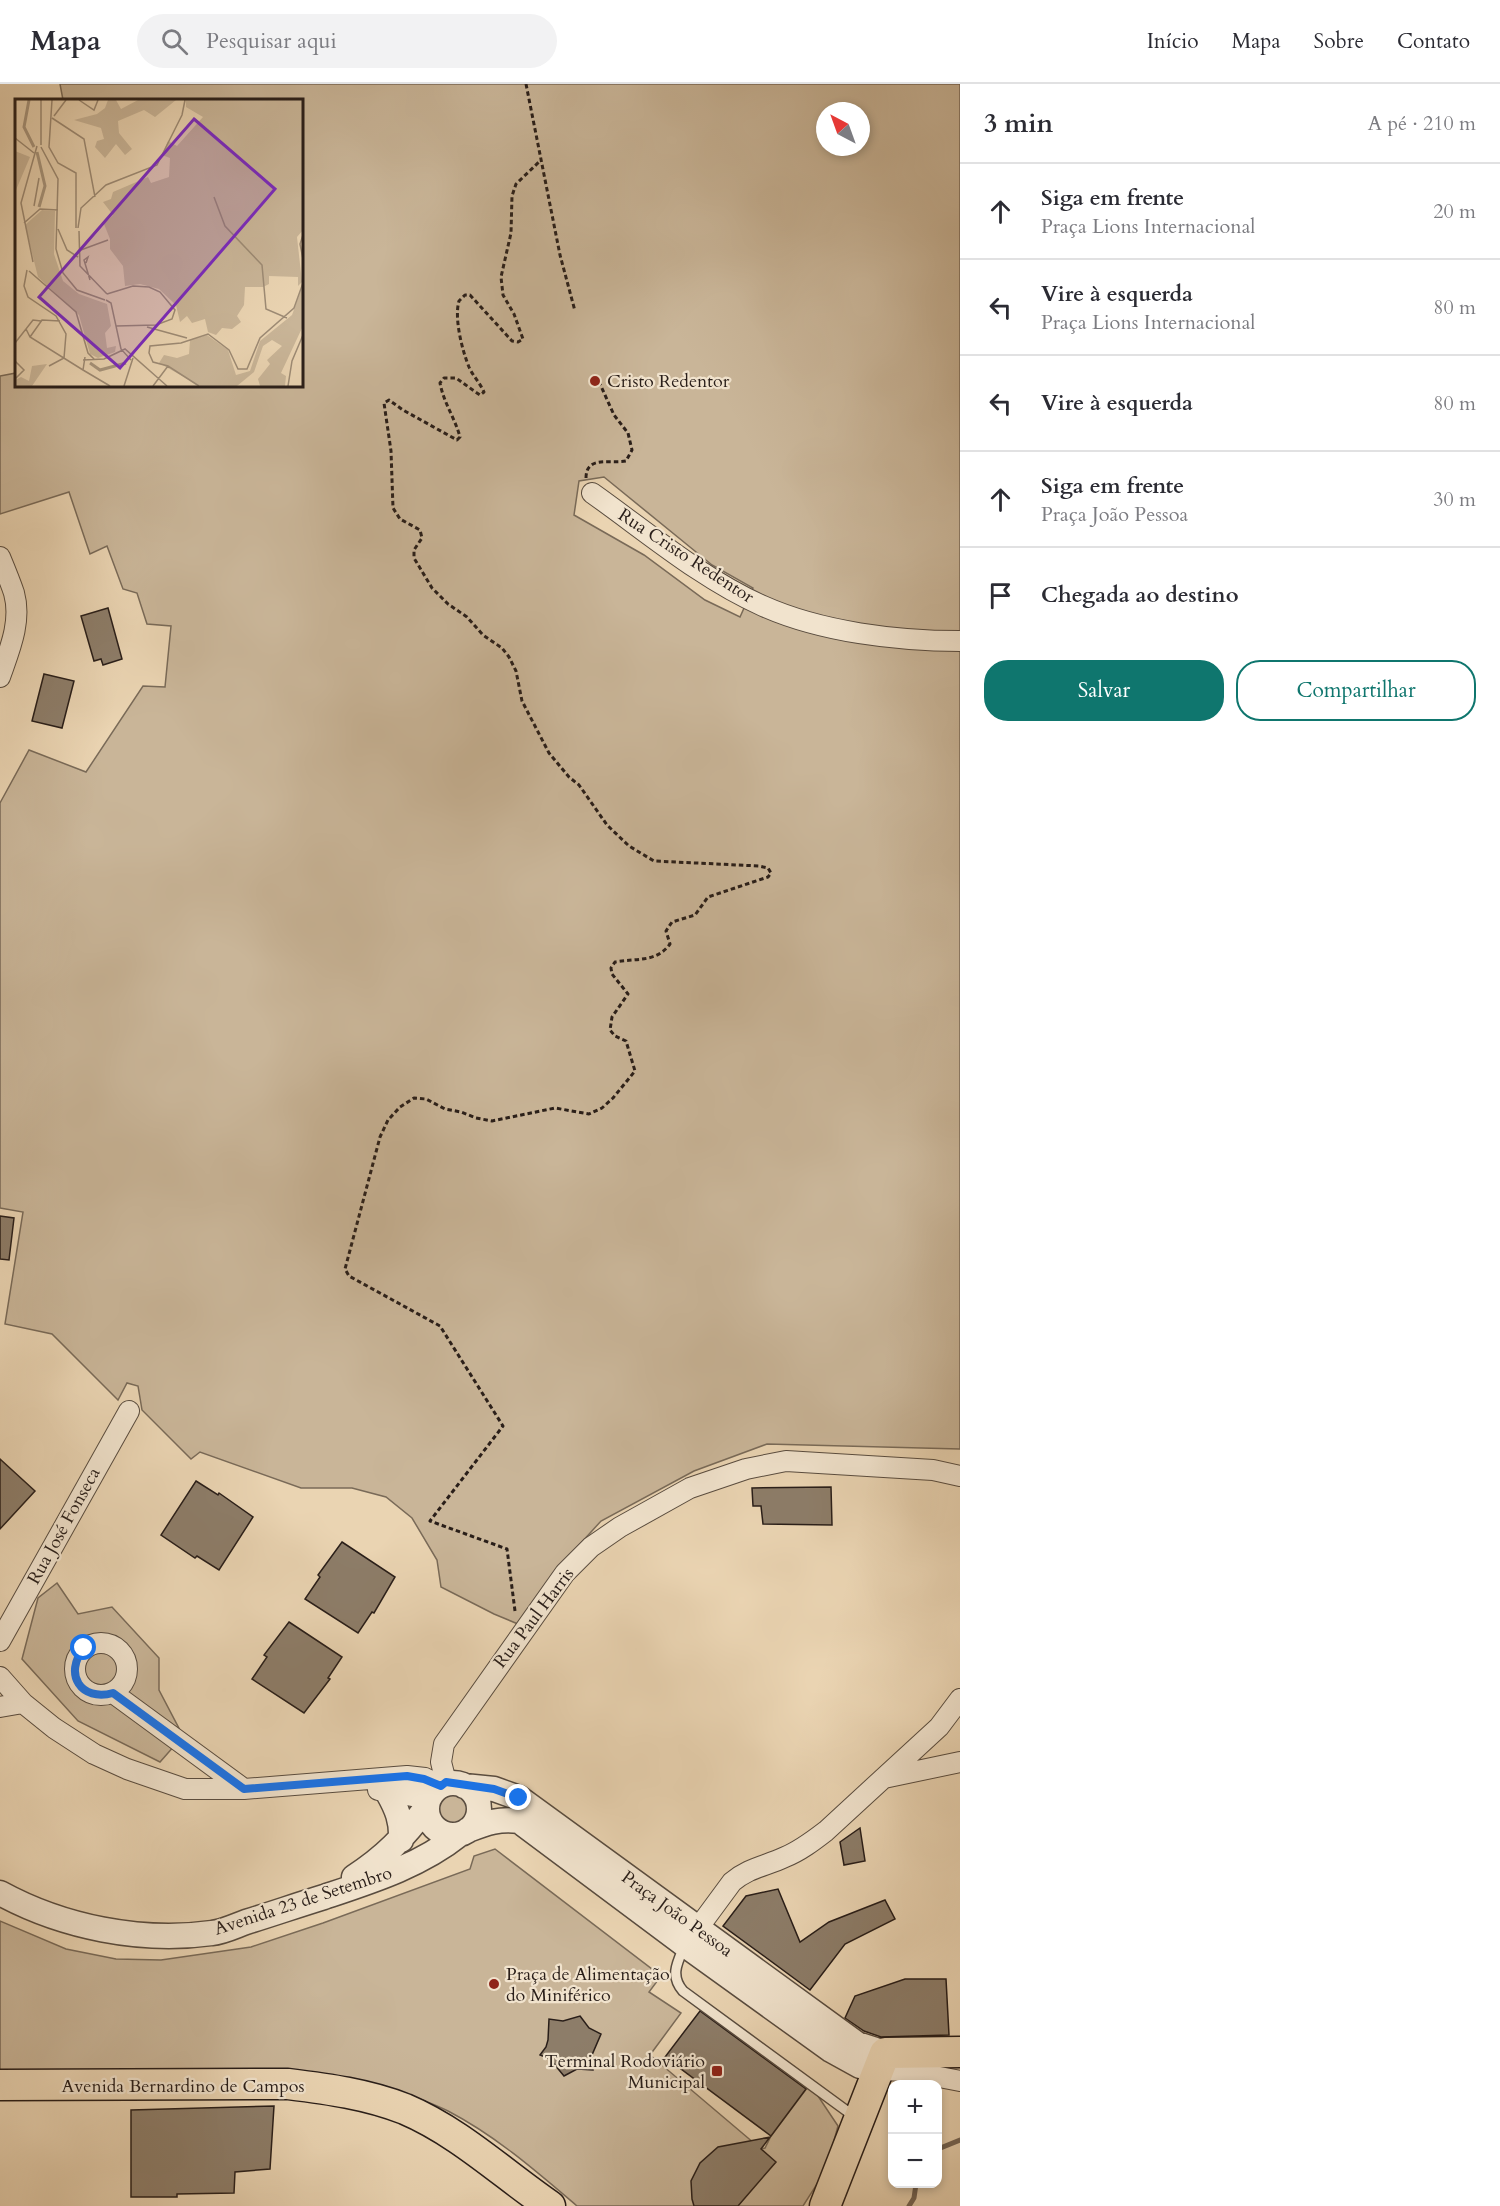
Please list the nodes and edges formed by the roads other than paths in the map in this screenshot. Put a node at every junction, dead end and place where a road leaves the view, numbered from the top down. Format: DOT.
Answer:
graph roads {
  1 [pos="592,493"];
  2 [pos="0,557"];
  3 [pos="960,641"];
  4 [pos="0,677"];
  5 [pos="129,1411"];
  6 [pos="960,1476"];
  7 [pos="0,1641"];
  8 [pos="0,1677"];
  9 [pos="113,1693"];
  10 [pos="960,1699"];
  11 [pos="23,1703"];
  12 [pos="0,1707"];
  13 [pos="960,1762"];
  14 [pos="884,1778"];
  15 [pos="357,1779"];
  16 [pos="244,1789"];
  17 [pos="441,1792"];
  18 [pos="388,1793"];
  19 [pos="464,1832"];
  20 [pos="401,1840"];
  21 [pos="0,1893"];
  22 [pos="330,1895"];
  23 [pos="691,1937"];
  24 [pos="960,2052"];
  25 [pos="882,2062"];
  26 [pos="960,2081"];
  27 [pos="0,2085"];
  28 [pos="859,2120"];
  29 [pos="550,2206"];
  30 [pos="825,2206"];
  1 -- 3 [label="street, Rua Cristo Redentor"];
  2 -- 4 [label="street"];
  5 -- 7 [label="street, Rua José Fonseca"];
  6 -- 17 [label="street, Rua Paul Harris"];
  8 -- 11 [label="street"];
  9 -- 16 [label="street"];
  10 -- 14 [label="street"];
  11 -- 12 [label="street"];
  11 -- 16 [label="street"];
  13 -- 14 [label="street"];
  14 -- 23 [label="street"];
  15 -- 16 [label="street"];
  15 -- 17 [label="street"];
  15 -- 18 [label="street"];
  17 -- 18 [label="street"];
  17 -- 19 [label="street"];
  17 -- 19 [label="street"];
  17 -- 20 [label="street"];
  17 -- 23 [label="street, Praça João Pessoa"];
  18 -- 20 [label="street"];
  19 -- 22 [label="street, Avenida 23 de Setembro"];
  19 -- 23 [label="street, Praça João Pessoa"];
  20 -- 22 [label="street"];
  21 -- 22 [label="street, Avenida 23 de Setembro"];
  23 -- 25 [label="street, Praça João Pessoa"];
  23 -- 28 [label="lane"];
  24 -- 25 [label="main road"];
  25 -- 26 [label="street"];
  25 -- 28 [label="main road"];
  27 -- 29 [label="main road, Avenida Bernardino de Campos"];
  28 -- 30 [label="main road"];
}
